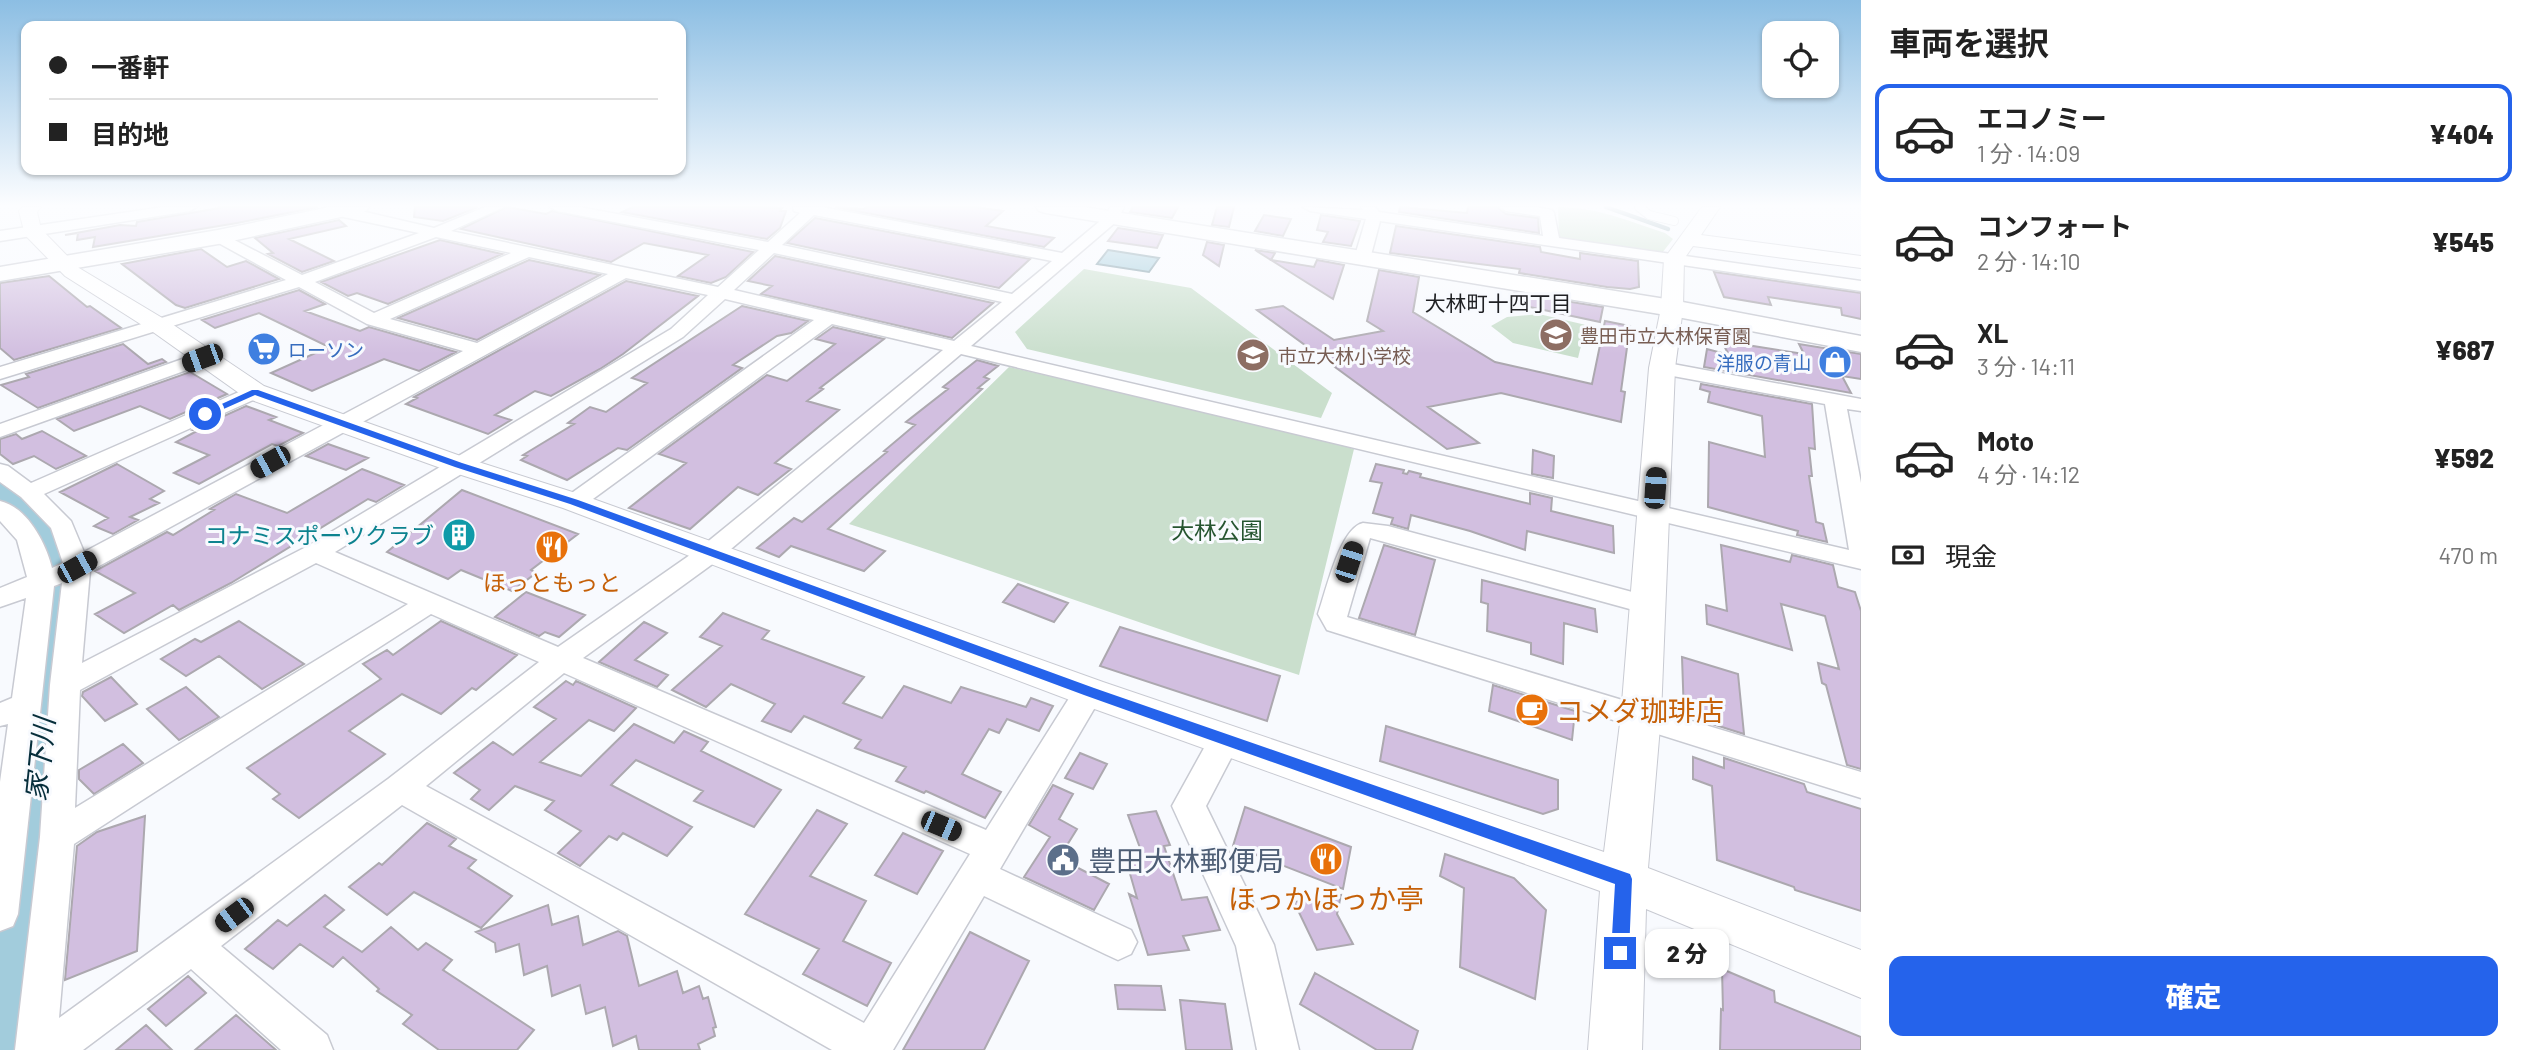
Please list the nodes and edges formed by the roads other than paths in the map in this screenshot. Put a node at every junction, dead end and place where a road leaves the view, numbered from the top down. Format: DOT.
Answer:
graph roads {
  1 [pos="55,256"];
  2 [pos="109,256"];
  3 [pos="253,256"];
  4 [pos="372,256"];
  5 [pos="517,256"];
  6 [pos="546,256"];
  7 [pos="760,256"];
  8 [pos="811,256"];
  9 [pos="1052,256"];
  10 [pos="1064,256"];
  11 [pos="1346,256"];
  12 [pos="1363,256"];
  13 [pos="1659,256"];
  14 [pos="1822,256"];
  15 [pos="1062,258"];
  16 [pos="1674,258"];
  17 [pos="1362,259"];
  18 [pos="1861,262"];
  19 [pos="63,264"];
  20 [pos="624,272"];
  21 [pos="0,274"];
  22 [pos="300,282"];
  23 [pos="1861,286"];
  24 [pos="722,293"];
  25 [pos="1013,299"];
  26 [pos="1672,308"];
  27 [pos="828,318"];
  28 [pos="373,320"];
  29 [pos="160,327"];
  30 [pos="1861,334"];
  31 [pos="1861,344"];
  32 [pos="480,349"];
  33 [pos="956,349"];
  34 [pos="202,358"];
  35 [pos="1662,368"];
  36 [pos="0,373"];
  37 [pos="255,392"];
  38 [pos="1835,401"];
  39 [pos="1861,405"];
  40 [pos="342,422"];
  41 [pos="0,431"];
  42 [pos="458,465"];
  43 [pos="0,471"];
  44 [pos="29,492"];
  45 [pos="574,502"];
  46 [pos="0,508"];
  47 [pos="1653,512"];
  48 [pos="1861,549"];
  49 [pos="315,553"];
  50 [pos="709,554"];
  51 [pos="1861,561"];
  52 [pos="77,567"];
  53 [pos="41,582"];
  54 [pos="0,598"];
  55 [pos="431,602"];
  56 [pos="1648,605"];
  57 [pos="562,659"];
  58 [pos="65,685"];
  59 [pos="1089,692"];
  60 [pos="13,710"];
  61 [pos="1641,715"];
  62 [pos="1225,739"];
  63 [pos="1861,785"];
  64 [pos="400,788"];
  65 [pos="57,837"];
  66 [pos="984,862"];
  67 [pos="3,869"];
  68 [pos="1624,879"];
  69 [pos="0,914"];
  70 [pos="1118,942"];
  71 [pos="192,946"];
  72 [pos="1861,974"];
  73 [pos="870,1049"];
  74 [pos="36,1050"];
  75 [pos="49,1050"];
  76 [pos="312,1050"];
  77 [pos="1278,1050"];
  78 [pos="1615,1050"];
  1 -- 19 [label="street"];
  2 -- 19 [label="main road"];
  3 -- 22 [label="street"];
  4 -- 22 [label="street"];
  5 -- 28 [label="street"];
  6 -- 20 [label="street"];
  7 -- 24 [label="street"];
  8 -- 25 [label="street"];
  9 -- 15 [label="street"];
  10 -- 15 [label="street"];
  11 -- 17 [label="main road"];
  12 -- 17 [label="street"];
  13 -- 16 [label="street"];
  14 -- 18 [label="street"];
  15 -- 25 [label="street"];
  16 -- 23 [label="street"];
  16 -- 26 [label="street"];
  17 -- 26 [label="main road"];
  19 -- 21 [label="main road"];
  19 -- 29 [label="street"];
  20 -- 24 [label="street"];
  20 -- 32 [label="street"];
  22 -- 28 [label="street"];
  22 -- 29 [label="street"];
  24 -- 27 [label="street"];
  24 -- 42 [label="street"];
  25 -- 33 [label="street"];
  26 -- 30 [label="main road"];
  26 -- 31 [label="main road"];
  26 -- 35 [label="street"];
  27 -- 33 [label="street"];
  27 -- 45 [label="street"];
  28 -- 32 [label="street"];
  29 -- 34 [label="street"];
  29 -- 36 [label="street"];
  32 -- 40 [label="street"];
  33 -- 47 [label="street"];
  33 -- 50 [label="street"];
  34 -- 37 [label="street"];
  34 -- 41 [label="street"];
  35 -- 38 [label="street"];
  35 -- 47 [label="street"];
  37 -- 40 [label="street"];
  37 -- 44 [label="street"];
  38 -- 39 [label="street"];
  38 -- 48 [label="street"];
  40 -- 42 [label="street"];
  40 -- 52 [label="street"];
  42 -- 45 [label="street"];
  42 -- 49 [label="street"];
  43 -- 44 [label="street"];
  44 -- 52 [label="street"];
  45 -- 50 [label="street"];
  46 -- 53 [label="street"];
  47 -- 51 [label="street"];
  47 -- 56 [label="street"];
  49 -- 55 [label="street"];
  49 -- 58 [label="street"];
  50 -- 57 [label="street"];
  50 -- 59 [label="street"];
  52 -- 53 [label="street"];
  52 -- 58 [label="street"];
  53 -- 54 [label="street"];
  53 -- 60 [label="street"];
  55 -- 57 [label="street"];
  55 -- 65 [label="street"];
  56 -- 61 [label="street"];
  56 -- 61 [label="street"];
  57 -- 64 [label="street"];
  57 -- 66 [label="street"];
  58 -- 65 [label="street"];
  59 -- 62 [label="street"];
  59 -- 66 [label="street"];
  60 -- 67 [label="street"];
  61 -- 63 [label="street"];
  61 -- 68 [label="street"];
  62 -- 68 [label="street"];
  62 -- 77 [label="street"];
  64 -- 71 [label="street"];
  64 -- 73 [label="street"];
  65 -- 74 [label="street"];
  66 -- 70 [label="street"];
  66 -- 73 [label="street"];
  67 -- 69 [label="street"];
  68 -- 72 [label="street"];
  68 -- 78 [label="street"];
  71 -- 75 [label="street"];
  71 -- 76 [label="street"];
}
